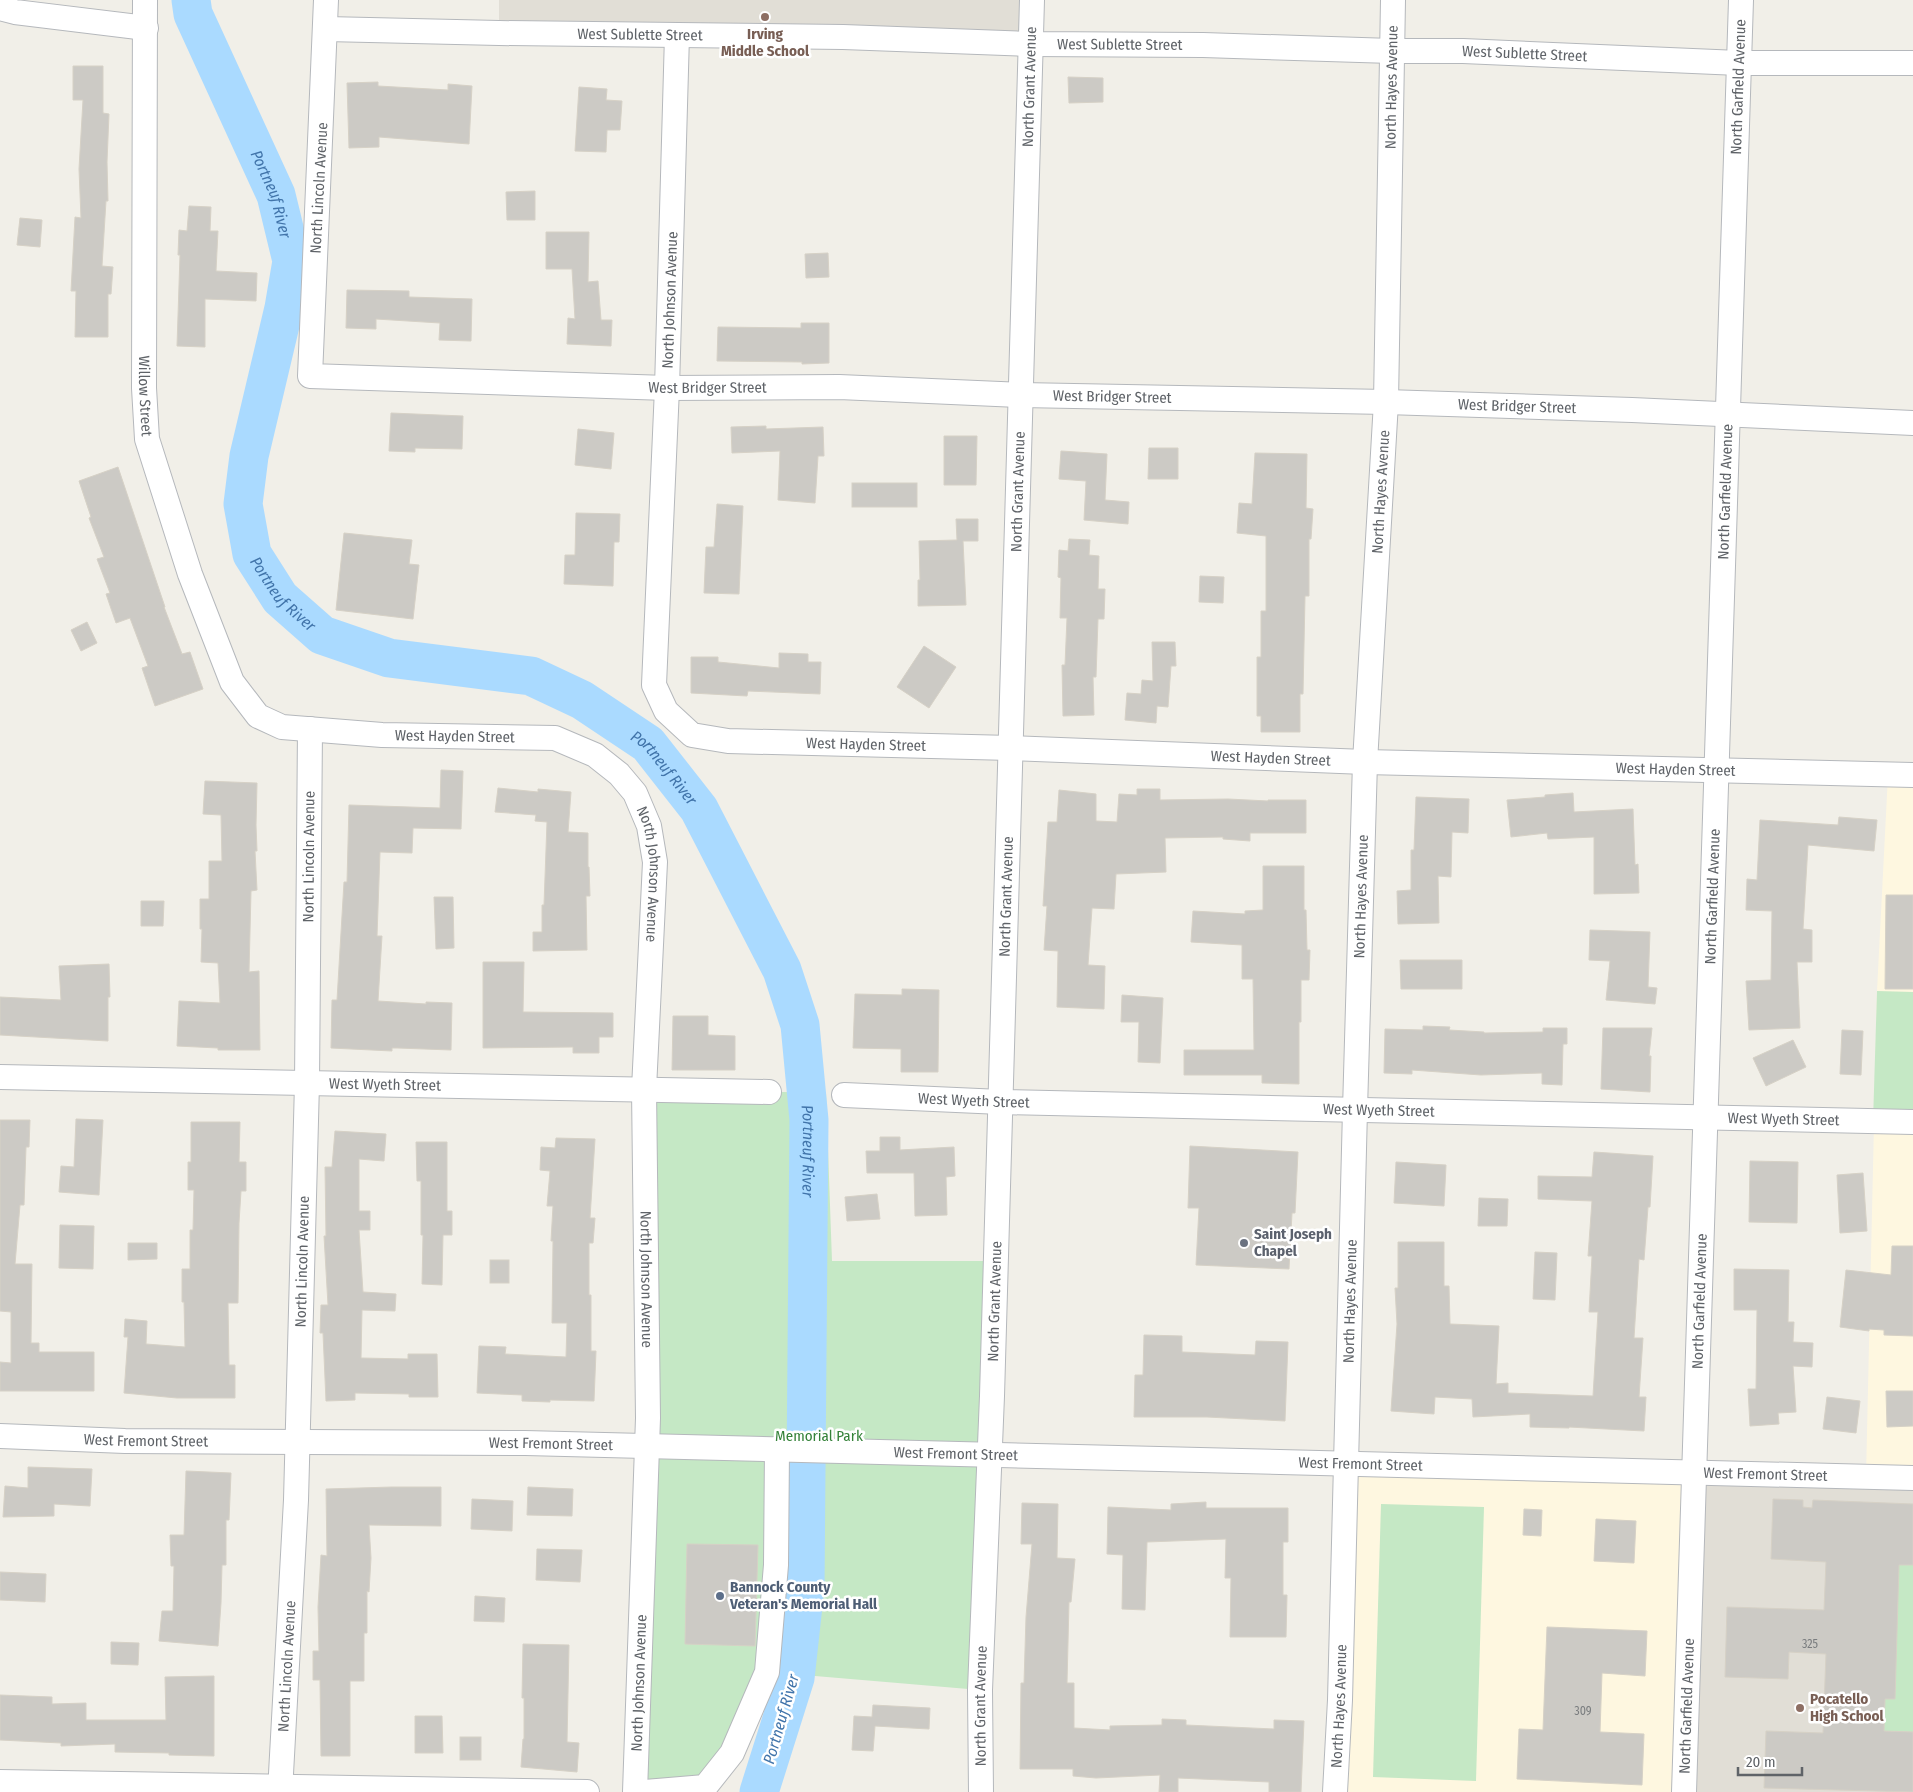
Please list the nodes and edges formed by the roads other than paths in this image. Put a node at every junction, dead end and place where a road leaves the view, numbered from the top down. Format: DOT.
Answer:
graph roads {
  1 [pos="145,0"];
  2 [pos="326,0"];
  3 [pos="1032,0"];
  4 [pos="1393,0"];
  5 [pos="1741,0"];
  6 [pos="0,8"];
  7 [pos="146,28"];
  8 [pos="326,29"];
  9 [pos="677,35"];
  10 [pos="1030,44"];
  11 [pos="1392,52"];
  12 [pos="1739,63"];
  13 [pos="1913,63"];
  14 [pos="310,376"];
  15 [pos="668,388"];
  16 [pos="1020,395"];
  17 [pos="1386,402"];
  18 [pos="1728,414"];
  19 [pos="1913,423"];
  20 [pos="654,685"];
  21 [pos="310,729"];
  22 [pos="1010,748"];
  23 [pos="1365,762"];
  24 [pos="1716,770"];
  25 [pos="619,774"];
  26 [pos="1913,775"];
  27 [pos="0,1076"];
  28 [pos="307,1082"];
  29 [pos="644,1089"];
  30 [pos="769,1092"];
  31 [pos="844,1095"];
  32 [pos="1001,1102"];
  33 [pos="1355,1110"];
  34 [pos="1706,1118"];
  35 [pos="1913,1122"];
  36 [pos="0,1436"];
  37 [pos="298,1442"];
  38 [pos="647,1447"];
  39 [pos="777,1449"];
  40 [pos="990,1454"];
  41 [pos="1347,1464"];
  42 [pos="1694,1473"];
  43 [pos="1913,1478"];
  44 [pos="0,1782"];
  45 [pos="281,1789"];
  46 [pos="586,1792"];
  47 [pos="635,1792"];
  48 [pos="644,1792"];
  49 [pos="981,1792"];
  50 [pos="1335,1792"];
  51 [pos="1684,1792"];
  1 -- 7 [label="street, Willow Street"];
  2 -- 8 [label="street, North Lincoln Avenue"];
  3 -- 10 [label="street, North Grant Avenue"];
  4 -- 11 [label="street, North Hayes Avenue"];
  5 -- 12 [label="street, North Garfield Avenue"];
  6 -- 7 [label="street"];
  7 -- 21 [label="street, Willow Street"];
  8 -- 9 [label="street, West Sublette Street"];
  8 -- 14 [label="street, North Lincoln Avenue"];
  9 -- 10 [label="street, West Sublette Street"];
  9 -- 15 [label="street, North Johnson Avenue"];
  10 -- 11 [label="street, West Sublette Street"];
  10 -- 16 [label="street, North Grant Avenue"];
  11 -- 12 [label="street, West Sublette Street"];
  11 -- 17 [label="street, North Hayes Avenue"];
  12 -- 13 [label="street, West Sublette Street"];
  12 -- 18 [label="street, North Garfield Avenue"];
  14 -- 15 [label="street, West Bridger Street"];
  15 -- 16 [label="street, West Bridger Street"];
  15 -- 20 [label="street, North Johnson Avenue"];
  16 -- 17 [label="street, West Bridger Street"];
  16 -- 22 [label="street, North Grant Avenue"];
  17 -- 18 [label="street, West Bridger Street"];
  17 -- 23 [label="street, North Hayes Avenue"];
  18 -- 19 [label="street, West Bridger Street"];
  18 -- 24 [label="street, North Garfield Avenue"];
  20 -- 22 [label="street, West Hayden Street"];
  21 -- 25 [label="street, West Hayden Street"];
  21 -- 28 [label="street, North Lincoln Avenue"];
  22 -- 23 [label="street, West Hayden Street"];
  22 -- 32 [label="street, North Grant Avenue"];
  23 -- 24 [label="street, West Hayden Street"];
  23 -- 33 [label="street, North Hayes Avenue"];
  24 -- 26 [label="street, West Hayden Street"];
  24 -- 34 [label="street, North Garfield Avenue"];
  25 -- 29 [label="street, North Johnson Avenue"];
  27 -- 28 [label="street, West Wyeth Street"];
  28 -- 29 [label="street, West Wyeth Street"];
  28 -- 37 [label="street, North Lincoln Avenue"];
  29 -- 30 [label="street, West Wyeth Street"];
  29 -- 38 [label="street, North Johnson Avenue"];
  31 -- 32 [label="street, West Wyeth Street"];
  32 -- 33 [label="street, West Wyeth Street"];
  32 -- 40 [label="street, North Grant Avenue"];
  33 -- 34 [label="street, West Wyeth Street"];
  33 -- 41 [label="street, North Hayes Avenue"];
  34 -- 35 [label="street, West Wyeth Street"];
  34 -- 42 [label="street, North Garfield Avenue"];
  36 -- 37 [label="street, West Fremont Street"];
  37 -- 38 [label="street, West Fremont Street"];
  37 -- 45 [label="street, North Lincoln Avenue"];
  38 -- 39 [label="street, West Fremont Street"];
  38 -- 47 [label="street, North Johnson Avenue"];
  39 -- 40 [label="street, West Fremont Street"];
  39 -- 48 [label="street"];
  40 -- 41 [label="street, West Fremont Street"];
  40 -- 49 [label="street, North Grant Avenue"];
  41 -- 42 [label="street, West Fremont Street"];
  41 -- 50 [label="street, North Hayes Avenue"];
  42 -- 43 [label="street, West Fremont Street"];
  42 -- 51 [label="street, North Garfield Avenue"];
  44 -- 45 [label="street"];
  45 -- 46 [label="street"];
}
